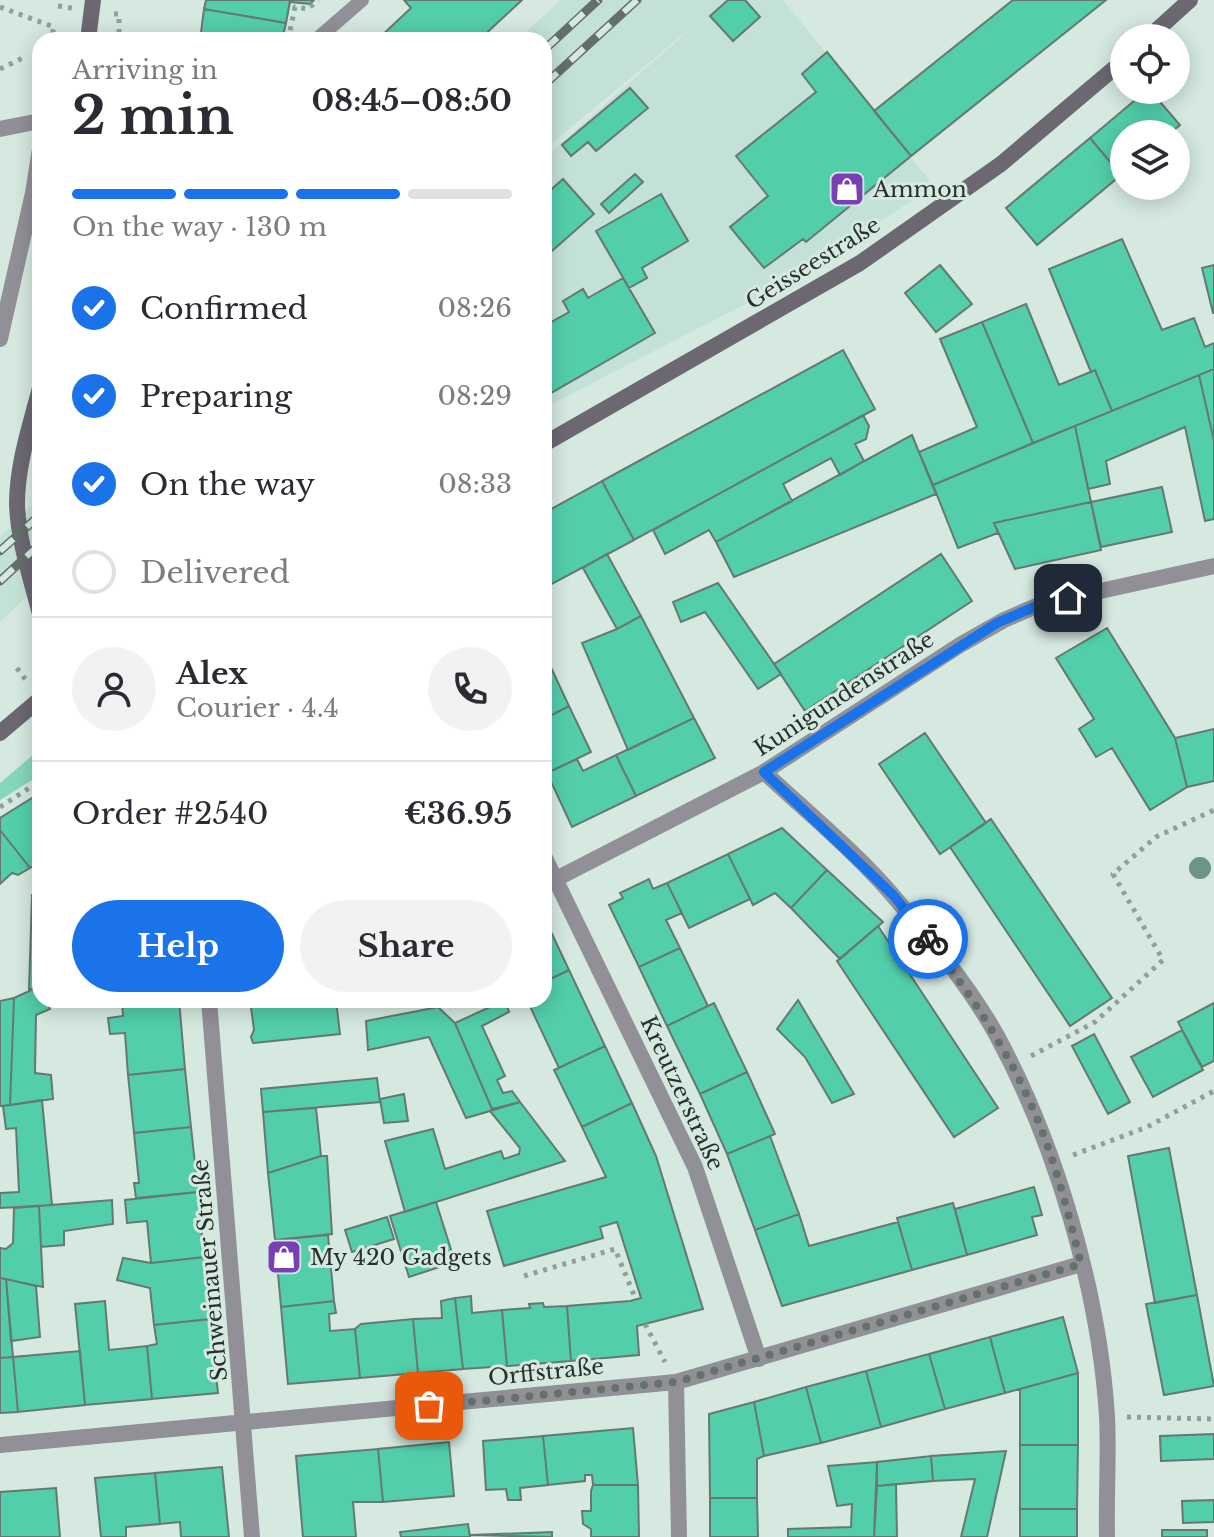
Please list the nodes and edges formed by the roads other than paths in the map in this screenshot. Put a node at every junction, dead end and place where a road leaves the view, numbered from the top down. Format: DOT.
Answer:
graph roads {
  1 [pos="93,0"];
  2 [pos="362,0"];
  3 [pos="1190,0"];
  4 [pos="1163,24"];
  5 [pos="89,32"];
  6 [pos="325,32"];
  7 [pos="1110,72"];
  8 [pos="32,123"];
  9 [pos="0,129"];
  10 [pos="32,197"];
  11 [pos="0,339"];
  12 [pos="32,421"];
  13 [pos="552,439"];
  14 [pos="1214,566"];
  15 [pos="32,580"];
  16 [pos="32,706"];
  17 [pos="0,733"];
  18 [pos="764,772"];
  19 [pos="552,871"];
  20 [pos="556,879"];
  21 [pos="210,1008"];
  22 [pos="1081,1264"];
  23 [pos="759,1359"];
  24 [pos="676,1382"];
  25 [pos="245,1424"];
  26 [pos="0,1445"];
  27 [pos="252,1537"];
  28 [pos="679,1537"];
  29 [pos="1107,1537"];
  1 -- 5 [label="street"];
  2 -- 6 [label="lane"];
  3 -- 4 [label="street"];
  7 -- 13 [label="street, Geisseestraße"];
  8 -- 9 [label="street"];
  10 -- 11 [label="street"];
  12 -- 15 [label="street"];
  14 -- 18 [label="street, Kunigundenstraße"];
  16 -- 17 [label="street"];
  18 -- 20 [label="street, Kunigundenstraße"];
  18 -- 22 [label="street"];
  19 -- 20 [label="street, Kreutzerstraße"];
  20 -- 23 [label="street, Kreutzerstraße"];
  21 -- 25 [label="street, Schweinauer Straße"];
  22 -- 23 [label="street, Orffstraße"];
  22 -- 29 [label="street"];
  23 -- 24 [label="street, Orffstraße"];
  24 -- 25 [label="street, Orffstraße"];
  24 -- 28 [label="street"];
  25 -- 26 [label="street, Orffstraße"];
  25 -- 27 [label="street, Schweinauer Straße"];
}
